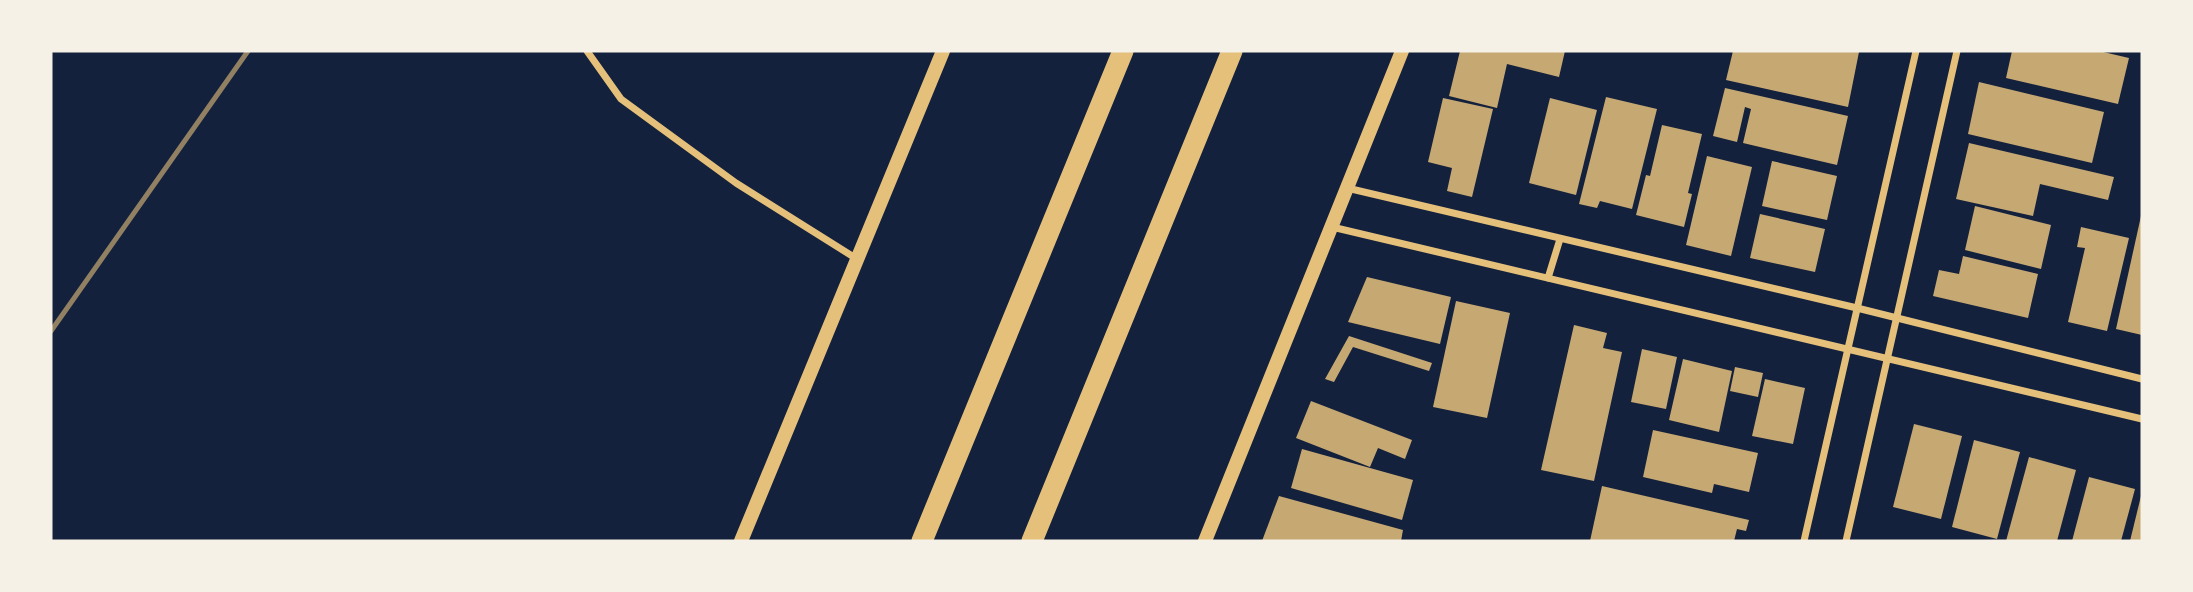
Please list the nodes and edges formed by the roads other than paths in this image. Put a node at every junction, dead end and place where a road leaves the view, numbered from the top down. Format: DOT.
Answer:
graph roads {
  1 [pos="587,51"];
  2 [pos="943,51"];
  3 [pos="1122,51"];
  4 [pos="1232,51"];
  5 [pos="1402,51"];
  6 [pos="1916,51"];
  7 [pos="1957,51"];
  8 [pos="1347,188"];
  9 [pos="1332,226"];
  10 [pos="1560,239"];
  11 [pos="858,259"];
  12 [pos="1548,278"];
  13 [pos="1857,309"];
  14 [pos="1898,319"];
  15 [pos="1848,347"];
  16 [pos="1889,357"];
  17 [pos="2142,379"];
  18 [pos="2142,419"];
  19 [pos="741,541"];
  20 [pos="922,541"];
  21 [pos="1032,541"];
  22 [pos="1205,541"];
  23 [pos="1804,541"];
  24 [pos="1846,541"];
  1 -- 11 [label="street"];
  2 -- 11 [label="main road"];
  3 -- 20 [label="highway"];
  4 -- 21 [label="highway"];
  5 -- 8 [label="main road"];
  6 -- 13 [label="street"];
  7 -- 14 [label="street"];
  8 -- 9 [label="main road"];
  8 -- 10 [label="street"];
  9 -- 12 [label="street"];
  9 -- 22 [label="main road"];
  10 -- 12 [label="street"];
  10 -- 13 [label="street"];
  11 -- 19 [label="main road"];
  12 -- 15 [label="street"];
  13 -- 14 [label="street"];
  13 -- 15 [label="street"];
  14 -- 16 [label="street"];
  14 -- 17 [label="street"];
  15 -- 16 [label="street"];
  15 -- 23 [label="street"];
  16 -- 18 [label="street"];
  16 -- 24 [label="street"];
}
